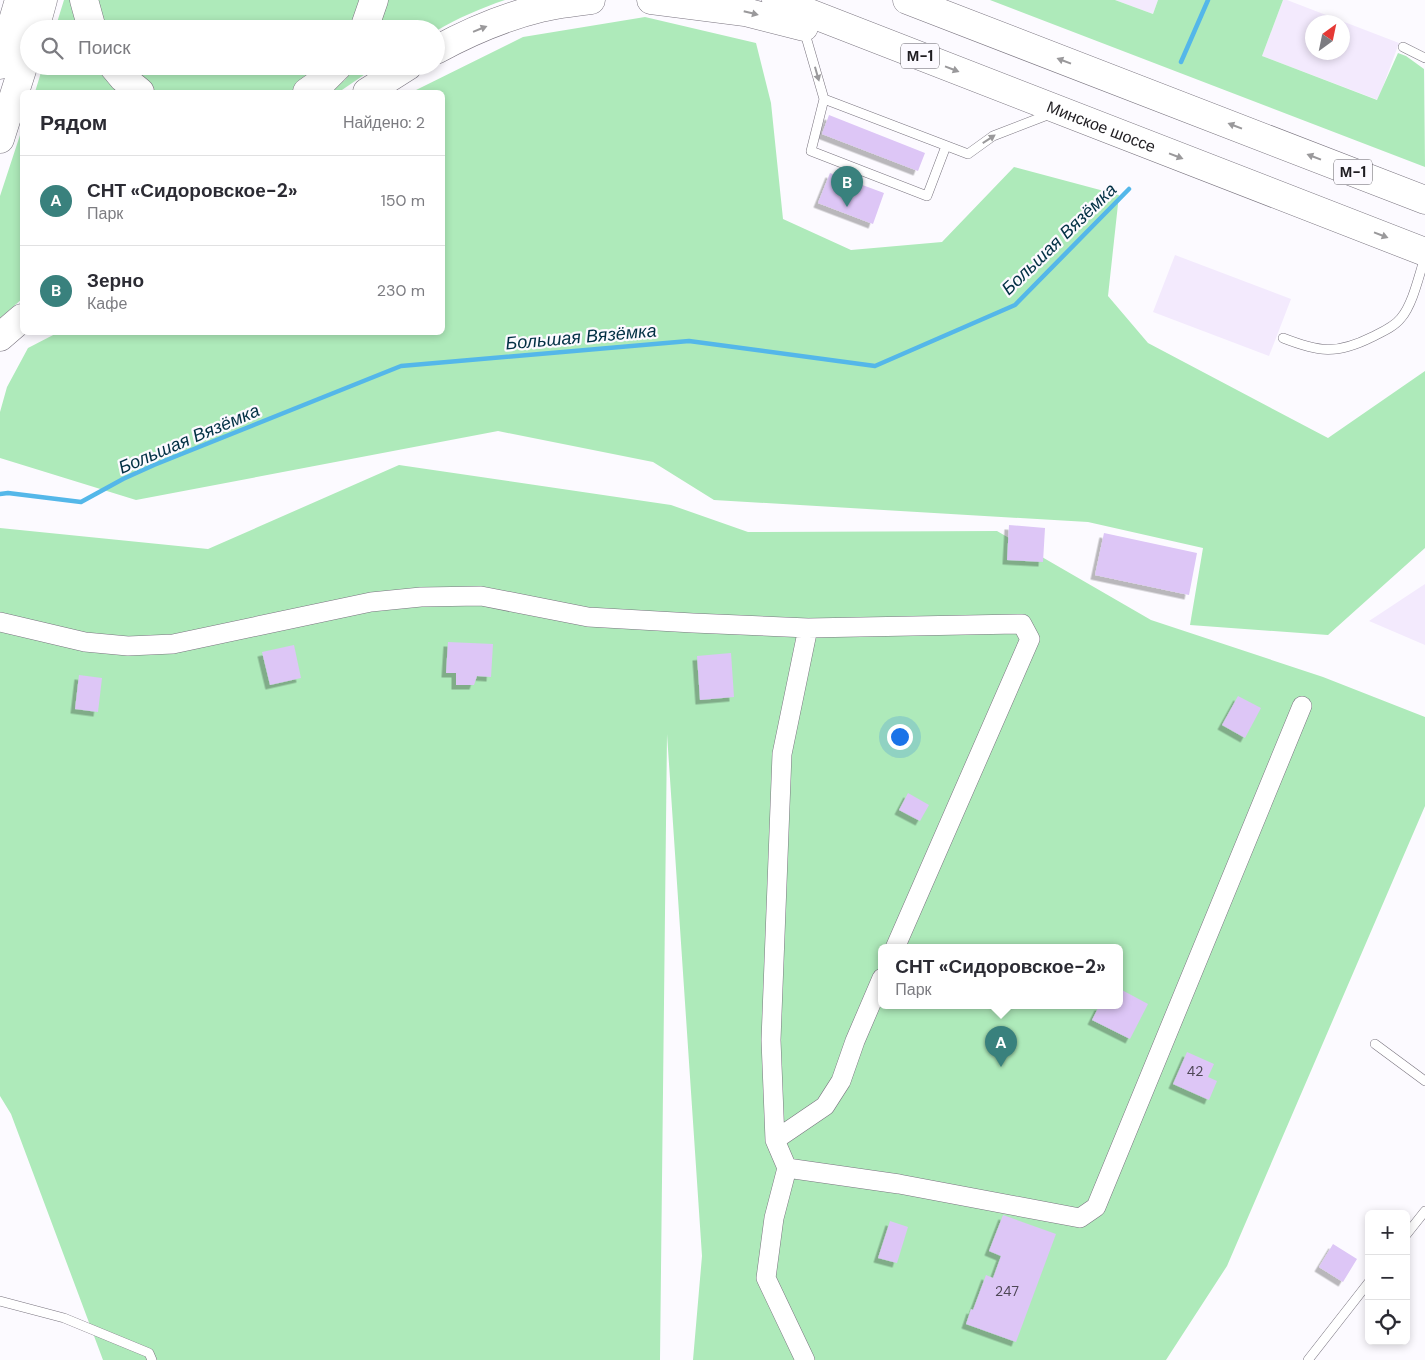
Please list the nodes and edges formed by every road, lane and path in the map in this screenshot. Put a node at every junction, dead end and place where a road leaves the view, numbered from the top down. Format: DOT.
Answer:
graph roads {
  1 [pos="19,0"];
  2 [pos="43,0"];
  3 [pos="84,0"];
  4 [pos="374,0"];
  5 [pos="590,0"];
  6 [pos="651,0"];
  7 [pos="776,0"];
  8 [pos="918,2"];
  9 [pos="37,20"];
  10 [pos="90,20"];
  11 [pos="367,20"];
  12 [pos="804,27"];
  13 [pos="445,45"];
  14 [pos="895,46"];
  15 [pos="1403,47"];
  16 [pos="1425,58"];
  17 [pos="0,65"];
  18 [pos="20,75"];
  19 [pos="120,75"];
  20 [pos="329,75"];
  21 [pos="394,75"];
  22 [pos="138,90"];
  23 [pos="310,90"];
  24 [pos="371,90"];
  25 [pos="824,99"];
  26 [pos="1065,113"];
  27 [pos="0,139"];
  28 [pos="946,146"];
  29 [pos="1425,200"];
  30 [pos="1425,252"];
  31 [pos="1425,257"];
  32 [pos="20,320"];
  33 [pos="0,337"];
  34 [pos="1282,338"];
  35 [pos="0,622"];
  36 [pos="808,628"];
  37 [pos="1302,706"];
  38 [pos="897,944"];
  39 [pos="878,987"];
  40 [pos="1375,1044"];
  41 [pos="1425,1081"];
  42 [pos="774,1140"];
  43 [pos="787,1168"];
  44 [pos="1425,1211"];
  45 [pos="1410,1230"];
  46 [pos="1365,1287"];
  47 [pos="0,1301"];
  48 [pos="152,1360"];
  49 [pos="805,1360"];
  50 [pos="1308,1360"];
  1 -- 17 [label="highway"];
  2 -- 9 [label="highway"];
  3 -- 10 [label="highway"];
  4 -- 11 [label="highway"];
  13 -- 5 [label="highway, one-way"];
  6 -- 12 [label="highway, one-way"];
  7 -- 14 [label="highway, Минское шоссе / М-1"];
  29 -- 8 [label="highway, М-1, one-way"];
  12 -- 14 [label="highway"];
  12 -- 25 [label="lane, one-way"];
  14 -- 26 [label="highway, Минское шоссе / М-1, one-way"];
  15 -- 16 [label="lane"];
  18 -- 27 [label="highway"];
  19 -- 22 [label="highway"];
  20 -- 23 [label="highway"];
  21 -- 24 [label="highway"];
  25 -- 28 [label="lane"];
  25 -- 28 [label="lane"];
  28 -- 26 [label="lane, one-way"];
  26 -- 30 [label="highway, Минское шоссе / М-1, one-way"];
  31 -- 34 [label="lane"];
  32 -- 33 [label="highway"];
  35 -- 36 [label="street"];
  36 -- 38 [label="street"];
  36 -- 42 [label="street"];
  37 -- 43 [label="street"];
  39 -- 42 [label="street"];
  40 -- 41 [label="lane"];
  42 -- 43 [label="street"];
  43 -- 49 [label="street"];
  44 -- 45 [label="lane"];
  46 -- 50 [label="lane"];
  47 -- 48 [label="lane"];
}
